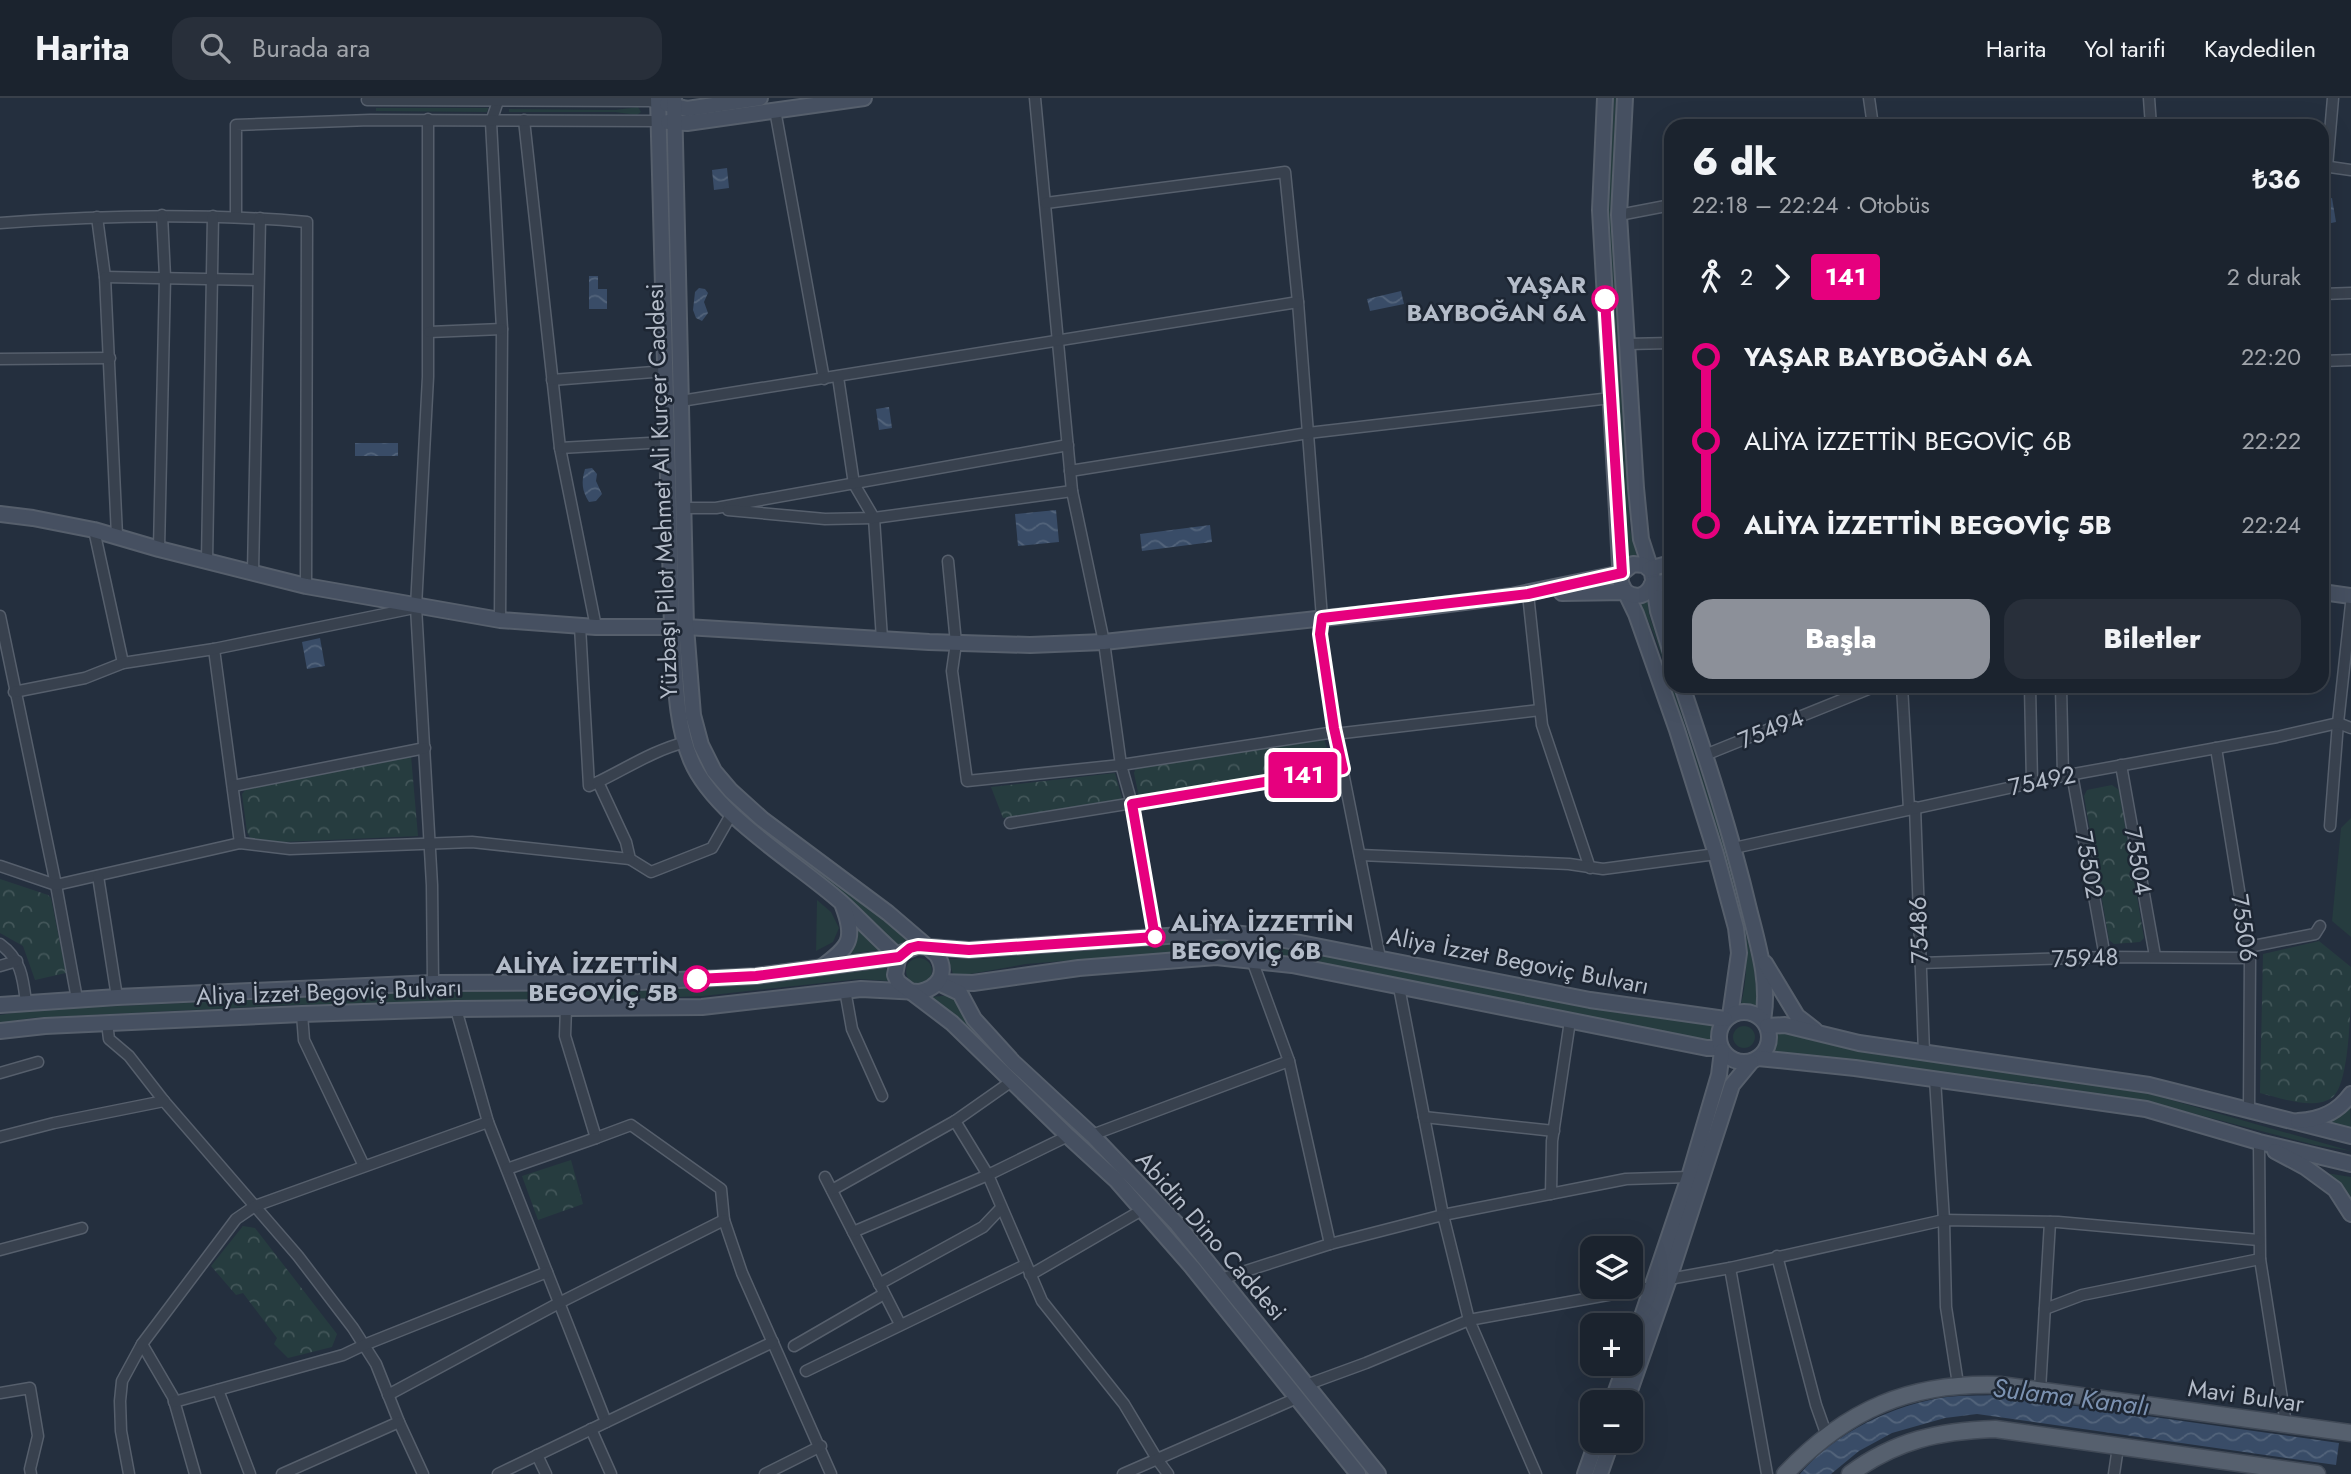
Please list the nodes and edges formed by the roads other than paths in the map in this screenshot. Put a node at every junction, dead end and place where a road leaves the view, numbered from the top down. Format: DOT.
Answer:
graph roads {
  1 [pos="760,98"];
  2 [pos="864,98"];
  3 [pos="1035,98"];
  4 [pos="1605,98"];
  5 [pos="1625,98"];
  6 [pos="1869,98"];
  7 [pos="2149,98"];
  8 [pos="2333,98"];
  9 [pos="367,99"];
  10 [pos="499,99"];
  11 [pos="659,100"];
  12 [pos="674,102"];
  13 [pos="775,110"];
  14 [pos="492,119"];
  15 [pos="1872,119"];
  16 [pos="2150,119"];
  17 [pos="370,120"];
  18 [pos="428,120"];
  19 [pos="524,120"];
  20 [pos="659,121"];
  21 [pos="675,122"];
  22 [pos="2329,132"];
  23 [pos="2329,167"];
  24 [pos="2351,170"];
  25 [pos="1046,203"];
  26 [pos="1664,206"];
  27 [pos="162,215"];
  28 [pos="1619,215"];
  29 [pos="97,216"];
  30 [pos="213,216"];
  31 [pos="236,216"];
  32 [pos="260,218"];
  33 [pos="0,223"];
  34 [pos="105,277"];
  35 [pos="165,277"];
  36 [pos="213,280"];
  37 [pos="258,280"];
  38 [pos="2329,293"];
  39 [pos="2351,293"];
  40 [pos="1298,302"];
  41 [pos="502,329"];
  42 [pos="429,332"];
  43 [pos="1059,341"];
  44 [pos="1664,343"];
  45 [pos="1627,344"];
  46 [pos="110,358"];
  47 [pos="0,359"];
  48 [pos="2351,360"];
  49 [pos="2329,361"];
  50 [pos="666,371"];
  51 [pos="838,377"];
  52 [pos="824,379"];
  53 [pos="552,380"];
  54 [pos="1611,398"];
  55 [pos="681,401"];
  56 [pos="1308,433"];
  57 [pos="667,442"];
  58 [pos="1068,446"];
  59 [pos="560,448"];
  60 [pos="1070,471"];
  61 [pos="854,484"];
  62 [pos="1072,491"];
  63 [pos="683,508"];
  64 [pos="716,509"];
  65 [pos="0,514"];
  66 [pos="874,519"];
  67 [pos="94,530"];
  68 [pos="117,536"];
  69 [pos="159,550"];
  70 [pos="207,561"];
  71 [pos="947,561"];
  72 [pos="1664,565"];
  73 [pos="1649,569"];
  74 [pos="253,573"];
  75 [pos="1622,573"];
  76 [pos="1664,582"];
  77 [pos="1652,584"];
  78 [pos="306,586"];
  79 [pos="1626,592"];
  80 [pos="2329,593"];
  81 [pos="1528,594"];
  82 [pos="2351,596"];
  83 [pos="2351,604"];
  84 [pos="416,607"];
  85 [pos="0,615"];
  86 [pos="1322,618"];
  87 [pos="500,621"];
  88 [pos="580,626"];
  89 [pos="596,627"];
  90 [pos="679,627"];
  91 [pos="1664,628"];
  92 [pos="882,639"];
  93 [pos="1104,642"];
  94 [pos="956,643"];
  95 [pos="214,649"];
  96 [pos="4,658"];
  97 [pos="123,663"];
  98 [pos="14,692"];
  99 [pos="1684,693"];
  100 [pos="1859,693"];
  101 [pos="1903,693"];
  102 [pos="2030,693"];
  103 [pos="2062,693"];
  104 [pos="1540,710"];
  105 [pos="2338,723"];
  106 [pos="2351,728"];
  107 [pos="1335,732"];
  108 [pos="686,742"];
  109 [pos="425,748"];
  110 [pos="2217,748"];
  111 [pos="1705,755"];
  112 [pos="1121,765"];
  113 [pos="2121,765"];
  114 [pos="1343,769"];
  115 [pos="2068,775"];
  116 [pos="598,782"];
  117 [pos="2032,783"];
  118 [pos="233,786"];
  119 [pos="1132,804"];
  120 [pos="1912,808"];
  121 [pos="732,813"];
  122 [pos="1010,823"];
  123 [pos="2330,826"];
  124 [pos="240,843"];
  125 [pos="430,843"];
  126 [pos="1734,848"];
  127 [pos="1716,854"];
  128 [pos="1360,855"];
  129 [pos="630,859"];
  130 [pos="0,866"];
  131 [pos="1590,868"];
  132 [pos="98,876"];
  133 [pos="56,885"];
  134 [pos="841,902"];
  135 [pos="2320,926"];
  136 [pos="1155,937"];
  137 [pos="0,944"];
  138 [pos="926,947"];
  139 [pos="2249,952"];
  140 [pos="1760,953"];
  141 [pos="2155,956"];
  142 [pos="899,957"];
  143 [pos="2105,957"];
  144 [pos="1380,958"];
  145 [pos="1252,960"];
  146 [pos="17,961"];
  147 [pos="1920,963"];
  148 [pos="0,967"];
  149 [pos="820,967"];
  150 [pos="939,982"];
  151 [pos="433,983"];
  152 [pos="1399,987"];
  153 [pos="845,990"];
  154 [pos="911,992"];
  155 [pos="117,997"];
  156 [pos="77,999"];
  157 [pos="26,1002"];
  158 [pos="0,1005"];
  159 [pos="566,1008"];
  160 [pos="456,1009"];
  161 [pos="302,1014"];
  162 [pos="1728,1018"];
  163 [pos="1570,1021"];
  164 [pos="107,1023"];
  165 [pos="1765,1023"];
  166 [pos="0,1031"];
  167 [pos="1818,1033"];
  168 [pos="1721,1049"];
  169 [pos="1924,1053"];
  170 [pos="1755,1060"];
  171 [pos="1289,1061"];
  172 [pos="38,1062"];
  173 [pos="0,1073"];
  174 [pos="1935,1079"];
  175 [pos="1012,1081"];
  176 [pos="2351,1094"];
  177 [pos="882,1096"];
  178 [pos="164,1101"];
  179 [pos="2249,1110"];
  180 [pos="1424,1117"];
  181 [pos="955,1121"];
  182 [pos="488,1122"];
  183 [pos="2286,1122"];
  184 [pos="1554,1131"];
  185 [pos="1091,1135"];
  186 [pos="1068,1136"];
  187 [pos="2351,1136"];
  188 [pos="0,1137"];
  189 [pos="596,1138"];
  190 [pos="2259,1142"];
  191 [pos="2351,1164"];
  192 [pos="365,1166"];
  193 [pos="507,1169"];
  194 [pos="988,1175"];
  195 [pos="825,1177"];
  196 [pos="1689,1177"];
  197 [pos="832,1190"];
  198 [pos="1551,1194"];
  199 [pos="255,1206"];
  200 [pos="1001,1208"];
  201 [pos="1142,1210"];
  202 [pos="2351,1214"];
  203 [pos="1443,1215"];
  204 [pos="724,1220"];
  205 [pos="1944,1220"];
  206 [pos="2050,1222"];
  207 [pos="82,1228"];
  208 [pos="853,1231"];
  209 [pos="2259,1240"];
  210 [pos="1330,1244"];
  211 [pos="0,1250"];
  212 [pos="1777,1256"];
  213 [pos="2260,1259"];
  214 [pos="1730,1268"];
  215 [pos="1027,1270"];
  216 [pos="547,1272"];
  217 [pos="1221,1279"];
  218 [pos="1670,1279"];
  219 [pos="1652,1287"];
  220 [pos="882,1289"];
  221 [pos="559,1303"];
  222 [pos="2045,1309"];
  223 [pos="1643,1314"];
  224 [pos="1469,1320"];
  225 [pos="900,1324"];
  226 [pos="773,1342"];
  227 [pos="142,1343"];
  228 [pos="364,1345"];
  229 [pos="794,1346"];
  230 [pos="806,1371"];
  231 [pos="1958,1384"];
  232 [pos="1306,1385"];
  233 [pos="218,1390"];
  234 [pos="1630,1390"];
  235 [pos="2040,1390"];
  236 [pos="0,1393"];
  237 [pos="388,1395"];
  238 [pos="1297,1398"];
  239 [pos="174,1402"];
  240 [pos="399,1422"];
  241 [pos="606,1422"];
  242 [pos="2286,1424"];
  243 [pos="591,1429"];
  244 [pos="2350,1433"];
  245 [pos="1827,1436"];
  246 [pos="821,1446"];
  247 [pos="2118,1447"];
  248 [pos="1592,1453"];
  249 [pos="1607,1453"];
  250 [pos="537,1455"];
  251 [pos="1157,1459"];
  252 [pos="31,1474"];
  253 [pos="129,1474"];
  254 [pos="195,1474"];
  255 [pos="250,1474"];
  256 [pos="282,1474"];
  257 [pos="421,1474"];
  258 [pos="498,1474"];
  259 [pos="546,1474"];
  260 [pos="611,1474"];
  261 [pos="765,1474"];
  262 [pos="831,1474"];
  263 [pos="1123,1474"];
  264 [pos="1168,1474"];
  265 [pos="1358,1474"];
  266 [pos="1378,1474"];
  267 [pos="1536,1474"];
  268 [pos="1585,1474"];
  269 [pos="1600,1474"];
  270 [pos="1768,1474"];
  271 [pos="1785,1474"];
  272 [pos="1850,1474"];
  273 [pos="2114,1474"];
  274 [pos="2317,1474"];
  1 -- 12 [label="main road"];
  2 -- 13 [label="main road"];
  3 -- 25 [label="street"];
  4 -- 54 [label="main road"];
  5 -- 28 [label="main road"];
  6 -- 15 [label="street"];
  7 -- 16 [label="street"];
  8 -- 22 [label="street"];
  9 -- 10 [label="street"];
  9 -- 17 [label="street"];
  10 -- 11 [label="street"];
  10 -- 14 [label="street"];
  11 -- 12 [label="main road"];
  11 -- 20 [label="main road, Yüzbaşı Pilot Mehmet Ali Kurçer Caddesi"];
  12 -- 21 [label="main road, Yüzbaşı Pilot Mehmet Ali Kurçer Caddesi"];
  13 -- 21 [label="main road"];
  13 -- 52 [label="street"];
  14 -- 18 [label="street"];
  14 -- 19 [label="street"];
  14 -- 41 [label="street"];
  17 -- 18 [label="street"];
  17 -- 31 [label="street"];
  18 -- 42 [label="street"];
  19 -- 20 [label="street"];
  19 -- 53 [label="street"];
  20 -- 21 [label="main road"];
  20 -- 50 [label="main road, Yüzbaşı Pilot Mehmet Ali Kurçer Caddesi"];
  21 -- 55 [label="main road, Yüzbaşı Pilot Mehmet Ali Kurçer Caddesi"];
  23 -- 24 [label="street"];
  25 -- 40 [label="street"];
  25 -- 43 [label="street"];
  26 -- 28 [label="street"];
  27 -- 29 [label="street"];
  27 -- 30 [label="street"];
  27 -- 35 [label="street"];
  28 -- 45 [label="main road"];
  29 -- 33 [label="street"];
  29 -- 34 [label="street"];
  30 -- 31 [label="street"];
  30 -- 36 [label="street"];
  31 -- 32 [label="street"];
  32 -- 37 [label="street"];
  32 -- 78 [label="street"];
  34 -- 35 [label="street"];
  34 -- 46 [label="street"];
  35 -- 36 [label="street"];
  35 -- 69 [label="street"];
  36 -- 37 [label="street"];
  36 -- 70 [label="street"];
  37 -- 74 [label="street"];
  38 -- 39 [label="street"];
  40 -- 43 [label="street"];
  40 -- 56 [label="street"];
  41 -- 42 [label="street"];
  41 -- 87 [label="street"];
  42 -- 84 [label="street"];
  43 -- 51 [label="street"];
  43 -- 58 [label="street"];
  44 -- 45 [label="street"];
  45 -- 73 [label="main road"];
  46 -- 47 [label="street"];
  46 -- 68 [label="street"];
  48 -- 49 [label="street"];
  50 -- 53 [label="street"];
  50 -- 57 [label="main road, Yüzbaşı Pilot Mehmet Ali Kurçer Caddesi"];
  51 -- 52 [label="street"];
  51 -- 61 [label="street"];
  52 -- 55 [label="street"];
  53 -- 59 [label="street"];
  54 -- 56 [label="street"];
  54 -- 75 [label="main road"];
  55 -- 63 [label="main road, Yüzbaşı Pilot Mehmet Ali Kurçer Caddesi"];
  56 -- 60 [label="street"];
  56 -- 86 [label="street"];
  57 -- 59 [label="street"];
  57 -- 90 [label="main road, Yüzbaşı Pilot Mehmet Ali Kurçer Caddesi"];
  58 -- 60 [label="street"];
  58 -- 61 [label="street"];
  59 -- 89 [label="street"];
  60 -- 62 [label="street"];
  61 -- 64 [label="street"];
  61 -- 66 [label="street"];
  62 -- 66 [label="street"];
  62 -- 93 [label="street"];
  63 -- 64 [label="street"];
  63 -- 90 [label="main road, Yüzbaşı Pilot Mehmet Ali Kurçer Caddesi"];
  64 -- 66 [label="street"];
  65 -- 67 [label="main road"];
  66 -- 92 [label="street"];
  67 -- 68 [label="main road"];
  67 -- 97 [label="street"];
  68 -- 69 [label="main road"];
  69 -- 70 [label="main road"];
  70 -- 74 [label="main road"];
  71 -- 94 [label="street"];
  72 -- 73 [label="main road"];
  73 -- 75 [label="main road"];
  73 -- 77 [label="main road"];
  74 -- 78 [label="main road"];
  75 -- 79 [label="main road"];
  75 -- 81 [label="main road"];
  76 -- 77 [label="main road"];
  77 -- 79 [label="main road"];
  77 -- 91 [label="main road"];
  78 -- 84 [label="main road"];
  79 -- 81 [label="main road"];
  79 -- 127 [label="main road"];
  80 -- 82 [label="main road"];
  81 -- 86 [label="main road"];
  81 -- 104 [label="street"];
  83 -- 105 [label="street"];
  84 -- 87 [label="main road"];
  84 -- 95 [label="street"];
  84 -- 109 [label="street"];
  85 -- 96 [label="street"];
  86 -- 93 [label="main road"];
  86 -- 107 [label="street"];
  87 -- 88 [label="main road"];
  88 -- 89 [label="main road"];
  88 -- 116 [label="street"];
  89 -- 90 [label="main road"];
  90 -- 92 [label="main road"];
  90 -- 108 [label="main road, Yüzbaşı Pilot Mehmet Ali Kurçer Caddesi"];
  90 -- 138 [label="main road, Yüzbaşı Pilot Mehmet Ali Kurçer Caddesi"];
  92 -- 94 [label="main road"];
  93 -- 94 [label="main road"];
  93 -- 112 [label="street"];
  94 -- 112 [label="street"];
  95 -- 97 [label="street"];
  95 -- 118 [label="street"];
  96 -- 98 [label="street"];
  97 -- 98 [label="street"];
  98 -- 133 [label="street"];
  99 -- 111 [label="main road"];
  100 -- 111 [label="street, 75494"];
  101 -- 120 [label="street, 75486"];
  102 -- 117 [label="street"];
  103 -- 115 [label="street, 75502"];
  104 -- 107 [label="street"];
  104 -- 131 [label="street"];
  105 -- 106 [label="street"];
  105 -- 110 [label="street, 75492"];
  105 -- 123 [label="street"];
  107 -- 112 [label="street"];
  107 -- 114 [label="street"];
  108 -- 116 [label="street"];
  108 -- 121 [label="main road, Yüzbaşı Pilot Mehmet Ali Kurçer Caddesi"];
  109 -- 118 [label="street"];
  109 -- 125 [label="street"];
  110 -- 113 [label="street, 75492"];
  110 -- 139 [label="street, 75506"];
  111 -- 126 [label="main road"];
  112 -- 119 [label="street"];
  113 -- 115 [label="street, 75492"];
  113 -- 141 [label="street, 75504"];
  114 -- 119 [label="street"];
  114 -- 128 [label="street"];
  115 -- 117 [label="street, 75492"];
  115 -- 143 [label="street, 75502"];
  116 -- 129 [label="street"];
  117 -- 120 [label="street, 75492"];
  118 -- 124 [label="street"];
  119 -- 122 [label="street"];
  119 -- 136 [label="street"];
  120 -- 126 [label="street, 75492"];
  120 -- 147 [label="street, 75486"];
  121 -- 129 [label="street"];
  121 -- 134 [label="main road, Yüzbaşı Pilot Mehmet Ali Kurçer Caddesi"];
  124 -- 125 [label="street"];
  124 -- 132 [label="street"];
  125 -- 129 [label="street"];
  125 -- 151 [label="street"];
  126 -- 140 [label="main road"];
  127 -- 131 [label="street"];
  127 -- 162 [label="main road"];
  128 -- 131 [label="street"];
  128 -- 144 [label="street"];
  130 -- 133 [label="street"];
  132 -- 133 [label="street"];
  132 -- 155 [label="street"];
  133 -- 156 [label="street"];
  134 -- 142 [label="main road, Yüzbaşı Pilot Mehmet Ali Kurçer Caddesi"];
  134 -- 149 [label="main road"];
  135 -- 139 [label="street, 75948"];
  136 -- 138 [label="main road, Aliya İzzet Begoviç Bulvarı"];
  136 -- 144 [label="main road, Aliya İzzet Begoviç Bulvarı"];
  137 -- 146 [label="street"];
  138 -- 142 [label="main road"];
  138 -- 150 [label="main road"];
  139 -- 141 [label="street, 75948"];
  139 -- 179 [label="street, 75506"];
  140 -- 165 [label="main road"];
  140 -- 167 [label="main road"];
  141 -- 143 [label="street, 75948"];
  142 -- 149 [label="main road, Aliya İzzet Begoviç Bulvarı"];
  142 -- 154 [label="main road"];
  143 -- 147 [label="street, 75948"];
  144 -- 162 [label="main road, Aliya İzzet Begoviç Bulvarı"];
  145 -- 150 [label="main road, Aliya İzzet Begoviç Bulvarı"];
  145 -- 152 [label="main road, Aliya İzzet Begoviç Bulvarı"];
  145 -- 171 [label="street"];
  146 -- 148 [label="street"];
  146 -- 157 [label="street"];
  147 -- 169 [label="street, 75486"];
  149 -- 151 [label="main road, Aliya İzzet Begoviç Bulvarı"];
  150 -- 154 [label="main road"];
  150 -- 185 [label="main road, Abidin Dino Caddesi"];
  151 -- 155 [label="main road, Aliya İzzet Begoviç Bulvarı"];
  152 -- 163 [label="main road, Aliya İzzet Begoviç Bulvarı"];
  152 -- 180 [label="street"];
  153 -- 154 [label="main road, Aliya İzzet Begoviç Bulvarı"];
  153 -- 159 [label="main road, Aliya İzzet Begoviç Bulvarı"];
  153 -- 177 [label="street"];
  154 -- 175 [label="main road, Abidin Dino Caddesi"];
  155 -- 156 [label="main road, Aliya İzzet Begoviç Bulvarı"];
  156 -- 157 [label="main road, Aliya İzzet Begoviç Bulvarı"];
  157 -- 158 [label="main road, Aliya İzzet Begoviç Bulvarı"];
  159 -- 160 [label="main road, Aliya İzzet Begoviç Bulvarı"];
  159 -- 189 [label="street"];
  160 -- 161 [label="main road, Aliya İzzet Begoviç Bulvarı"];
  160 -- 182 [label="street"];
  161 -- 164 [label="main road, Aliya İzzet Begoviç Bulvarı"];
  161 -- 192 [label="street"];
  162 -- 165 [label="main road"];
  162 -- 168 [label="main road"];
  163 -- 168 [label="main road, Aliya İzzet Begoviç Bulvarı"];
  163 -- 184 [label="street"];
  164 -- 166 [label="main road, Aliya İzzet Begoviç Bulvarı"];
  164 -- 178 [label="street"];
  165 -- 167 [label="main road"];
  165 -- 170 [label="main road"];
  167 -- 169 [label="main road"];
  168 -- 170 [label="main road"];
  168 -- 196 [label="main road"];
  169 -- 179 [label="main road"];
  170 -- 174 [label="main road"];
  170 -- 218 [label="main road"];
  171 -- 185 [label="street"];
  171 -- 210 [label="street"];
  172 -- 173 [label="street"];
  174 -- 190 [label="main road"];
  174 -- 205 [label="street"];
  175 -- 181 [label="street"];
  175 -- 186 [label="main road, Abidin Dino Caddesi"];
  176 -- 183 [label="main road"];
  178 -- 188 [label="street"];
  178 -- 199 [label="street"];
  179 -- 183 [label="main road"];
  180 -- 184 [label="street"];
  180 -- 203 [label="street"];
  181 -- 194 [label="street"];
  181 -- 197 [label="street"];
  182 -- 192 [label="street"];
  182 -- 193 [label="street"];
  183 -- 187 [label="main road"];
  184 -- 198 [label="street"];
  185 -- 217 [label="main road, Abidin Dino Caddesi"];
  186 -- 194 [label="street"];
  186 -- 201 [label="main road, Abidin Dino Caddesi"];
  189 -- 193 [label="street"];
  189 -- 204 [label="street"];
  190 -- 191 [label="main road"];
  190 -- 202 [label="main road"];
  190 -- 209 [label="street"];
  192 -- 199 [label="street"];
  193 -- 216 [label="street"];
  194 -- 200 [label="street"];
  194 -- 208 [label="street"];
  195 -- 197 [label="street"];
  196 -- 198 [label="street"];
  196 -- 219 [label="main road"];
  197 -- 208 [label="street"];
  198 -- 203 [label="street"];
  199 -- 227 [label="street"];
  199 -- 228 [label="street"];
  200 -- 215 [label="street"];
  200 -- 220 [label="street"];
  201 -- 215 [label="street"];
  201 -- 238 [label="main road, Abidin Dino Caddesi"];
  203 -- 210 [label="street"];
  203 -- 224 [label="street"];
  204 -- 221 [label="street"];
  204 -- 226 [label="street"];
  205 -- 206 [label="street"];
  205 -- 212 [label="street"];
  205 -- 231 [label="street"];
  206 -- 209 [label="street"];
  206 -- 222 [label="street"];
  207 -- 211 [label="street"];
  208 -- 220 [label="street"];
  209 -- 213 [label="street"];
  210 -- 217 [label="street"];
  212 -- 214 [label="street"];
  212 -- 245 [label="street"];
  213 -- 222 [label="street"];
  213 -- 242 [label="street"];
  214 -- 218 [label="street"];
  214 -- 270 [label="street"];
  215 -- 225 [label="street"];
  215 -- 251 [label="street"];
  216 -- 221 [label="street"];
  216 -- 228 [label="street"];
  217 -- 232 [label="main road, Abidin Dino Caddesi"];
  218 -- 234 [label="main road"];
  219 -- 223 [label="main road"];
  219 -- 224 [label="street"];
  220 -- 225 [label="street"];
  220 -- 229 [label="street"];
  221 -- 237 [label="street"];
  221 -- 241 [label="street"];
  222 -- 235 [label="street"];
  224 -- 232 [label="street"];
  224 -- 267 [label="street"];
  225 -- 230 [label="street"];
  226 -- 241 [label="street"];
  226 -- 246 [label="street"];
  227 -- 239 [label="street"];
  227 -- 253 [label="street"];
  228 -- 233 [label="street"];
  228 -- 237 [label="street"];
  231 -- 235 [label="main road, Mavi Bulvar"];
  231 -- 245 [label="main road, Mavi Bulvar"];
  232 -- 266 [label="main road, Abidin Dino Caddesi"];
  233 -- 239 [label="street"];
  233 -- 255 [label="street"];
  235 -- 242 [label="main road, Mavi Bulvar"];
  236 -- 252 [label="street"];
  237 -- 240 [label="street"];
  238 -- 251 [label="street"];
  238 -- 265 [label="main road, Abidin Dino Caddesi"];
  239 -- 254 [label="street"];
  240 -- 256 [label="street"];
  240 -- 257 [label="street"];
  241 -- 243 [label="street"];
  242 -- 244 [label="main road, Mavi Bulvar"];
  243 -- 250 [label="street"];
  243 -- 260 [label="street"];
  245 -- 271 [label="main road, Mavi Bulvar"];
  246 -- 261 [label="street"];
  246 -- 262 [label="street"];
  247 -- 272 [label="main road"];
  247 -- 273 [label="street"];
  247 -- 274 [label="main road"];
  248 -- 268 [label="main road"];
  249 -- 269 [label="main road"];
  250 -- 258 [label="street"];
  250 -- 259 [label="street"];
  251 -- 263 [label="street"];
  251 -- 264 [label="street"];
}
